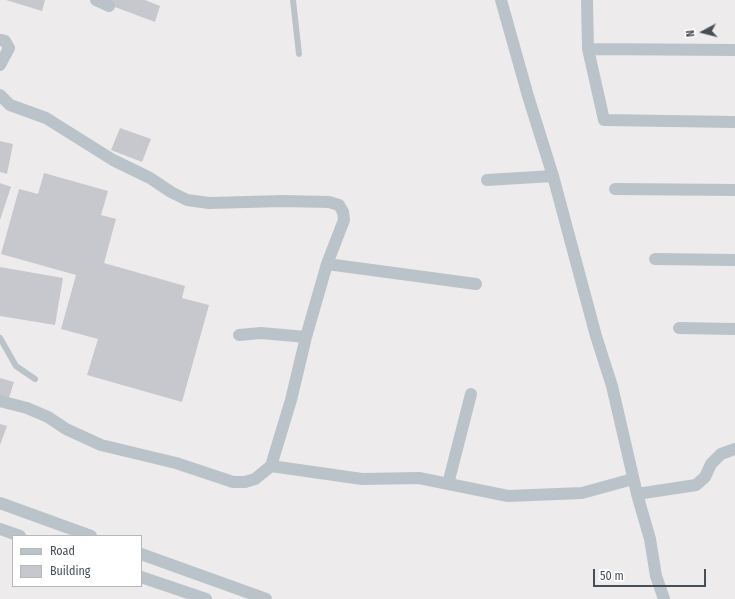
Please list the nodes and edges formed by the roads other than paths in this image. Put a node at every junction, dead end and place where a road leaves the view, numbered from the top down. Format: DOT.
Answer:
graph roads {
  1 [pos="96,0"];
  2 [pos="293,0"];
  3 [pos="501,0"];
  4 [pos="587,0"];
  5 [pos="108,6"];
  6 [pos="0,40"];
  7 [pos="588,49"];
  8 [pos="735,50"];
  9 [pos="299,54"];
  10 [pos="0,65"];
  11 [pos="0,95"];
  12 [pos="735,122"];
  13 [pos="553,176"];
  14 [pos="487,180"];
  15 [pos="615,189"];
  16 [pos="735,190"];
  17 [pos="655,259"];
  18 [pos="735,260"];
  19 [pos="327,264"];
  20 [pos="476,284"];
  21 [pos="679,328"];
  22 [pos="735,329"];
  23 [pos="239,336"];
  24 [pos="306,336"];
  25 [pos="0,338"];
  26 [pos="35,379"];
  27 [pos="471,394"];
  28 [pos="0,401"];
  29 [pos="735,448"];
  30 [pos="271,466"];
  31 [pos="633,479"];
  32 [pos="448,484"];
  33 [pos="636,494"];
  34 [pos="0,502"];
  35 [pos="0,529"];
  36 [pos="17,535"];
  37 [pos="88,535"];
  38 [pos="142,554"];
  39 [pos="196,574"];
  40 [pos="142,577"];
  41 [pos="189,593"];
  42 [pos="206,599"];
  43 [pos="266,599"];
  44 [pos="664,599"];
  1 -- 5 [label="street"];
  2 -- 9 [label="lane"];
  3 -- 13 [label="street"];
  4 -- 7 [label="street"];
  6 -- 10 [label="street"];
  7 -- 8 [label="street"];
  7 -- 12 [label="street"];
  11 -- 19 [label="street"];
  13 -- 14 [label="street"];
  13 -- 31 [label="street"];
  15 -- 16 [label="street"];
  17 -- 18 [label="street"];
  19 -- 20 [label="street"];
  19 -- 24 [label="street"];
  21 -- 22 [label="street"];
  23 -- 24 [label="street"];
  24 -- 30 [label="street"];
  25 -- 26 [label="lane"];
  27 -- 32 [label="street"];
  28 -- 30 [label="street"];
  29 -- 33 [label="street"];
  30 -- 32 [label="street"];
  31 -- 32 [label="street"];
  31 -- 33 [label="street"];
  33 -- 44 [label="street"];
  34 -- 37 [label="street"];
  35 -- 36 [label="street"];
  38 -- 39 [label="street"];
  39 -- 41 [label="street"];
  39 -- 43 [label="street"];
  40 -- 41 [label="street"];
  41 -- 42 [label="street"];
}
